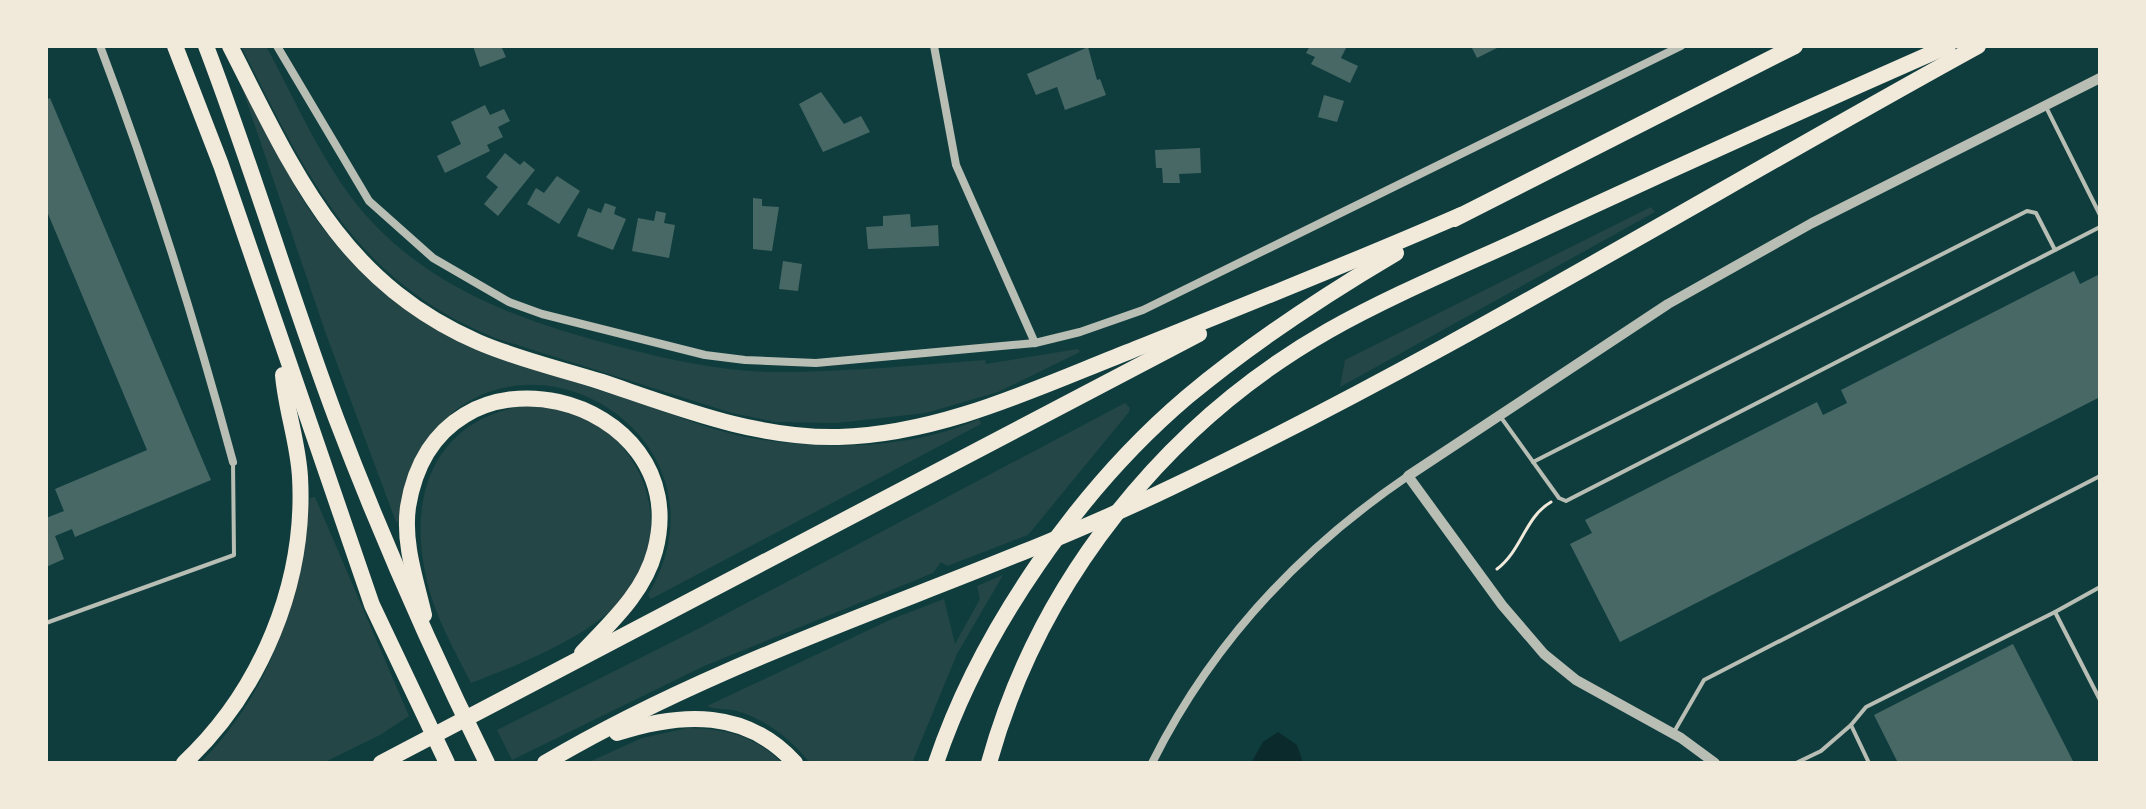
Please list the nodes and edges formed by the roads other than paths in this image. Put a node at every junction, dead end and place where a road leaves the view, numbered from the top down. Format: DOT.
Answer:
graph roads {
  1 [pos="100,46"];
  2 [pos="175,46"];
  3 [pos="206,46"];
  4 [pos="230,46"];
  5 [pos="277,46"];
  6 [pos="934,46"];
  7 [pos="1657,46"];
  8 [pos="1681,46"];
  9 [pos="1795,46"];
  10 [pos="1948,46"];
  11 [pos="1978,46"];
  12 [pos="1662,56"];
  13 [pos="2100,78"];
  14 [pos="2045,106"];
  15 [pos="1461,215"];
  16 [pos="2100,215"];
  17 [pos="2100,227"];
  18 [pos="2055,250"];
  19 [pos="1279,294"];
  20 [pos="1035,343"];
  21 [pos="282,349"];
  22 [pos="1499,414"];
  23 [pos="233,462"];
  24 [pos="1533,462"];
  25 [pos="1408,476"];
  26 [pos="2100,476"];
  27 [pos="2100,587"];
  28 [pos="2055,612"];
  29 [pos="46,623"];
  30 [pos="433,655"];
  31 [pos="571,665"];
  32 [pos="2100,700"];
  33 [pos="1851,725"];
  34 [pos="1673,734"];
  35 [pos="388,759"];
  36 [pos="1807,761"];
  37 [pos="184,763"];
  38 [pos="447,763"];
  39 [pos="487,763"];
  40 [pos="546,763"];
  41 [pos="795,763"];
  42 [pos="936,763"];
  43 [pos="989,763"];
  44 [pos="1152,763"];
  45 [pos="1715,763"];
  46 [pos="1796,763"];
  47 [pos="1869,763"];
  1 -- 23 [label="street"];
  2 -- 21 [label="highway"];
  3 -- 30 [label="highway"];
  4 -- 19 [label="highway"];
  5 -- 20 [label="street"];
  6 -- 20 [label="street"];
  7 -- 12 [label="lane"];
  8 -- 12 [label="street"];
  9 -- 15 [label="highway"];
  10 -- 43 [label="highway"];
  11 -- 40 [label="highway"];
  12 -- 20 [label="street"];
  13 -- 14 [label="street"];
  14 -- 16 [label="lane"];
  14 -- 22 [label="street"];
  15 -- 19 [label="highway"];
  15 -- 42 [label="highway"];
  17 -- 18 [label="lane"];
  18 -- 24 [label="lane"];
  18 -- 24 [label="lane"];
  19 -- 31 [label="highway"];
  21 -- 37 [label="highway"];
  21 -- 38 [label="highway"];
  22 -- 24 [label="lane"];
  22 -- 25 [label="street"];
  23 -- 29 [label="lane"];
  25 -- 34 [label="street"];
  25 -- 44 [label="street"];
  26 -- 34 [label="lane"];
  27 -- 28 [label="lane"];
  28 -- 32 [label="lane"];
  28 -- 33 [label="lane"];
  30 -- 31 [label="highway"];
  30 -- 39 [label="highway"];
  31 -- 35 [label="highway"];
  33 -- 36 [label="lane"];
  33 -- 47 [label="lane"];
  34 -- 45 [label="street"];
  36 -- 46 [label="lane"];
  40 -- 41 [label="highway"];
}
